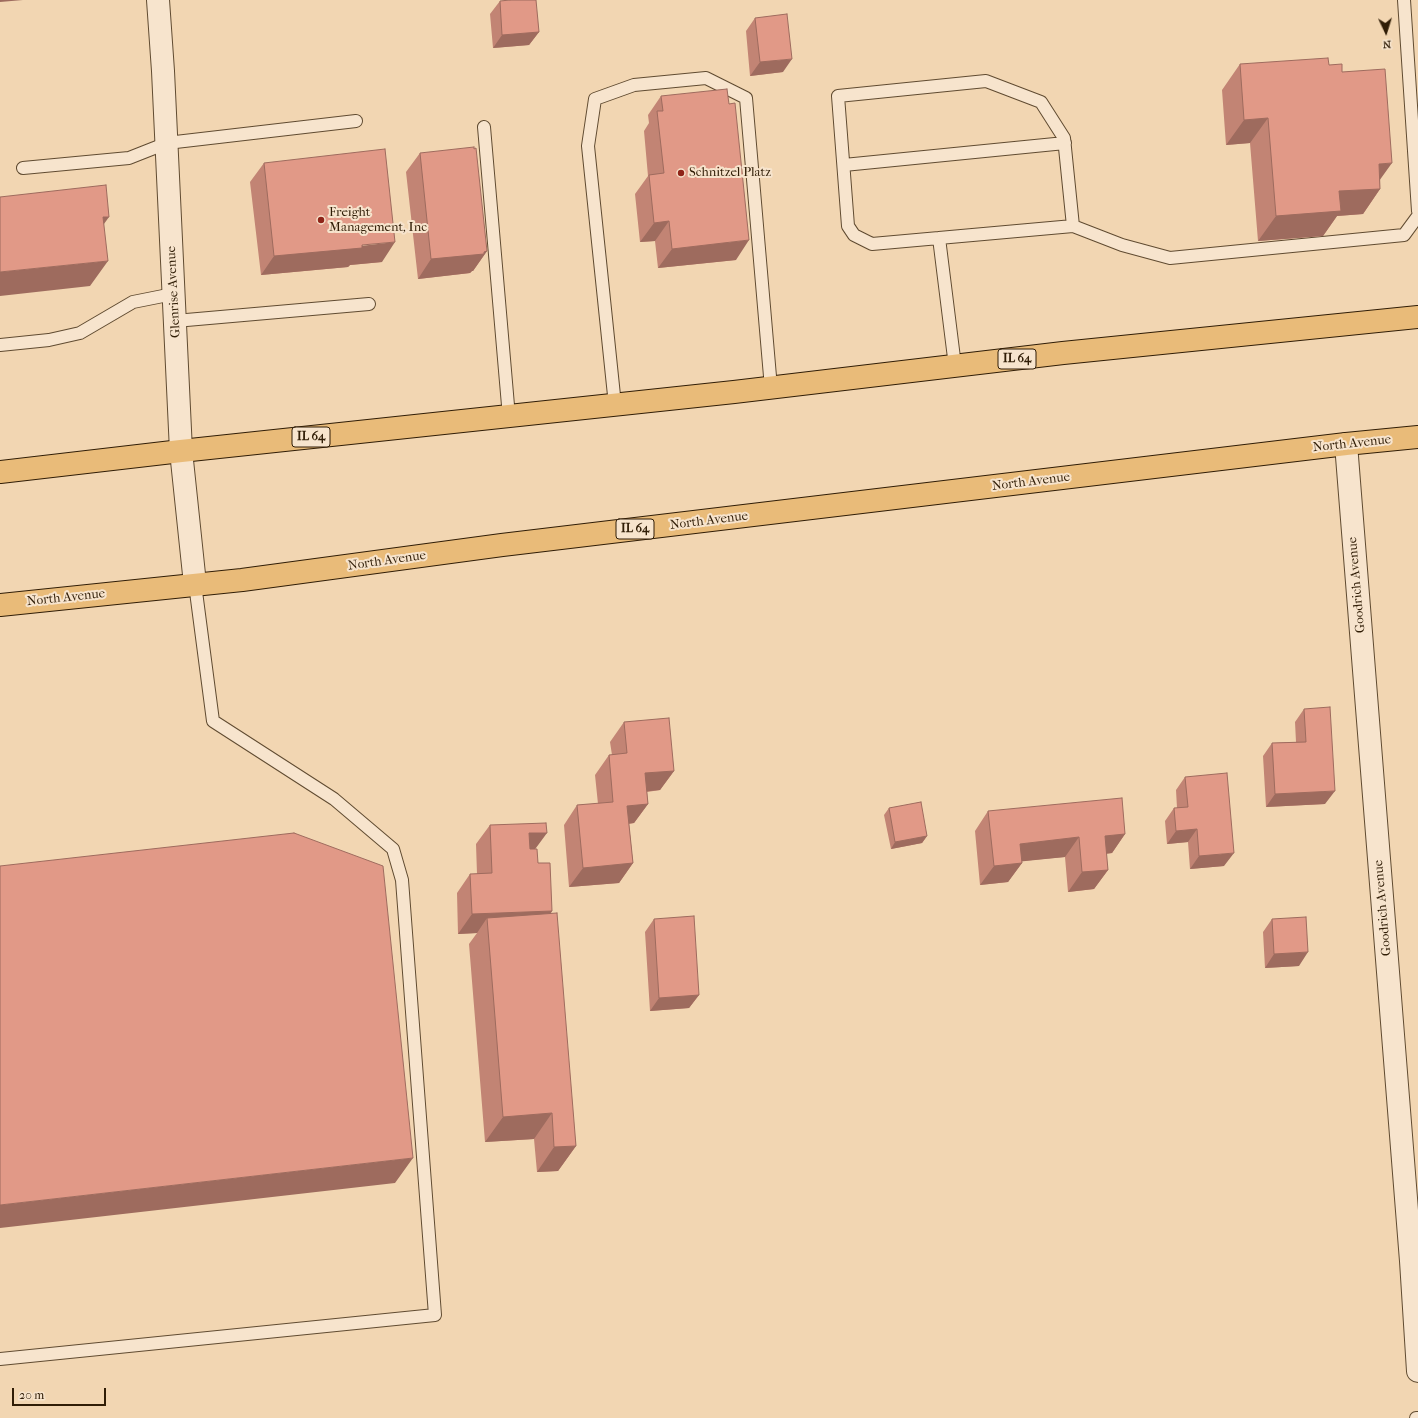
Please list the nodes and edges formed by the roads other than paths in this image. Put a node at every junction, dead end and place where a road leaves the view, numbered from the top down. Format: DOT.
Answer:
graph roads {
  1 [pos="158,0"];
  2 [pos="1404,0"];
  3 [pos="1414,103"];
  4 [pos="356,121"];
  5 [pos="484,127"];
  6 [pos="167,142"];
  7 [pos="1065,143"];
  8 [pos="844,165"];
  9 [pos="23,168"];
  10 [pos="1418,210"];
  11 [pos="1418,216"];
  12 [pos="1073,226"];
  13 [pos="939,238"];
  14 [pos="173,294"];
  15 [pos="369,304"];
  16 [pos="1418,317"];
  17 [pos="175,321"];
  18 [pos="0,345"];
  19 [pos="956,366"];
  20 [pos="771,388"];
  21 [pos="616,405"];
  22 [pos="509,417"];
  23 [pos="1418,437"];
  24 [pos="1346,444"];
  25 [pos="181,451"];
  26 [pos="0,472"];
  27 [pos="194,584"];
  28 [pos="0,605"];
  29 [pos="1414,1260"];
  30 [pos="0,1358"];
  31 [pos="1418,1371"];
  1 -- 6 [label="street, Glenrise Avenue"];
  2 -- 3 [label="lane"];
  3 -- 10 [label="lane"];
  4 -- 6 [label="lane"];
  5 -- 22 [label="lane"];
  6 -- 9 [label="lane"];
  6 -- 14 [label="street, Glenrise Avenue"];
  7 -- 8 [label="lane"];
  7 -- 8 [label="lane"];
  7 -- 12 [label="lane"];
  8 -- 13 [label="lane"];
  11 -- 12 [label="lane"];
  12 -- 13 [label="lane"];
  13 -- 19 [label="lane"];
  14 -- 17 [label="street, Glenrise Avenue"];
  14 -- 18 [label="lane"];
  15 -- 17 [label="lane"];
  16 -- 19 [label="main road, IL 64"];
  17 -- 25 [label="street, Glenrise Avenue"];
  19 -- 20 [label="main road, IL 64"];
  20 -- 21 [label="main road, IL 64"];
  20 -- 21 [label="lane"];
  21 -- 22 [label="main road, IL 64"];
  22 -- 25 [label="main road, IL 64"];
  23 -- 24 [label="main road, North Avenue / IL 64"];
  24 -- 27 [label="main road, North Avenue / IL 64"];
  24 -- 29 [label="street, Goodrich Avenue"];
  25 -- 26 [label="main road, IL 64"];
  25 -- 27 [label="street, Glenrise Avenue"];
  27 -- 28 [label="main road, North Avenue / IL 64"];
  27 -- 30 [label="lane"];
  29 -- 31 [label="street, Goodrich Avenue"];
}
